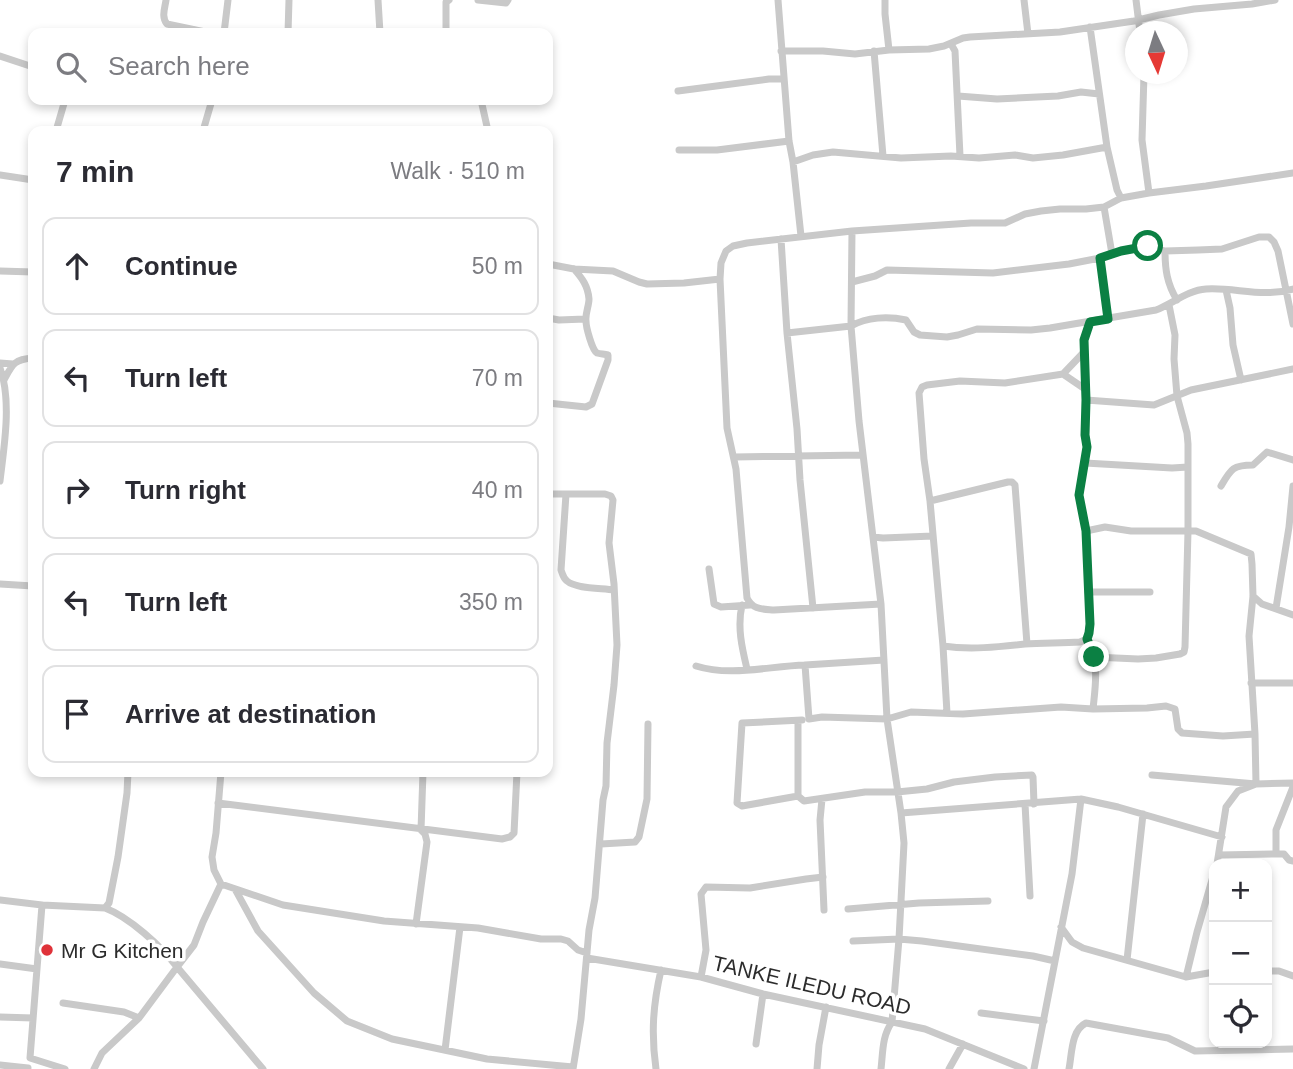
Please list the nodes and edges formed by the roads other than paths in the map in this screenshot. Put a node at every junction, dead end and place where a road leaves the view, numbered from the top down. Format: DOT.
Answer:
graph roads {
  1 [pos="166,0"];
  2 [pos="228,0"];
  3 [pos="289,0"];
  4 [pos="378,0"];
  5 [pos="449,0"];
  6 [pos="478,0"];
  7 [pos="508,0"];
  8 [pos="778,0"];
  9 [pos="885,0"];
  10 [pos="1024,0"];
  11 [pos="1136,0"];
  12 [pos="1275,0"];
  13 [pos="1260,1"];
  14 [pos="1138,20"];
  15 [pos="1090,27"];
  16 [pos="186,28"];
  17 [pos="225,28"];
  18 [pos="288,28"];
  19 [pos="380,28"];
  20 [pos="446,28"];
  21 [pos="1028,34"];
  22 [pos="951,44"];
  23 [pos="889,50"];
  24 [pos="781,51"];
  25 [pos="874,51"];
  26 [pos="0,57"];
  27 [pos="28,65"];
  28 [pos="783,79"];
  29 [pos="1144,84"];
  30 [pos="678,91"];
  31 [pos="1099,94"];
  32 [pos="958,96"];
  33 [pos="63,105"];
  34 [pos="210,105"];
  35 [pos="482,105"];
  36 [pos="57,126"];
  37 [pos="204,126"];
  38 [pos="487,126"];
  39 [pos="789,141"];
  40 [pos="1107,147"];
  41 [pos="680,150"];
  42 [pos="883,156"];
  43 [pos="960,156"];
  44 [pos="793,163"];
  45 [pos="1293,173"];
  46 [pos="0,175"];
  47 [pos="28,179"];
  48 [pos="1149,193"];
  49 [pos="1121,198"];
  50 [pos="1104,207"];
  51 [pos="852,231"];
  52 [pos="801,236"];
  53 [pos="781,239"];
  54 [pos="1165,251"];
  55 [pos="1112,254"];
  56 [pos="1100,258"];
  57 [pos="553,265"];
  58 [pos="574,269"];
  59 [pos="0,271"];
  60 [pos="28,272"];
  61 [pos="720,279"];
  62 [pos="852,282"];
  63 [pos="1226,290"];
  64 [pos="1289,290"];
  65 [pos="1177,300"];
  66 [pos="1169,305"];
  67 [pos="553,319"];
  68 [pos="585,319"];
  69 [pos="1108,319"];
  70 [pos="1090,322"];
  71 [pos="1293,324"];
  72 [pos="851,326"];
  73 [pos="787,332"];
  74 [pos="1084,352"];
  75 [pos="28,358"];
  76 [pos="13,364"];
  77 [pos="0,366"];
  78 [pos="1293,369"];
  79 [pos="1063,374"];
  80 [pos="4,380"];
  81 [pos="1241,380"];
  82 [pos="1085,389"];
  83 [pos="1177,396"];
  84 [pos="1086,400"];
  85 [pos="553,404"];
  86 [pos="799,455"];
  87 [pos="863,455"];
  88 [pos="734,457"];
  89 [pos="1293,460"];
  90 [pos="1085,463"];
  91 [pos="1188,467"];
  92 [pos="0,481"];
  93 [pos="1221,486"];
  94 [pos="1293,486"];
  95 [pos="553,494"];
  96 [pos="566,494"];
  97 [pos="930,501"];
  98 [pos="1086,531"];
  99 [pos="1188,531"];
  100 [pos="933,536"];
  101 [pos="873,537"];
  102 [pos="709,569"];
  103 [pos="0,584"];
  104 [pos="28,586"];
  105 [pos="614,590"];
  106 [pos="1088,592"];
  107 [pos="1150,592"];
  108 [pos="1253,596"];
  109 [pos="881,604"];
  110 [pos="746,605"];
  111 [pos="813,608"];
  112 [pos="1276,608"];
  113 [pos="1293,615"];
  114 [pos="1087,639"];
  115 [pos="1027,644"];
  116 [pos="943,646"];
  117 [pos="1094,657"];
  118 [pos="884,660"];
  119 [pos="805,665"];
  120 [pos="696,666"];
  121 [pos="747,670"];
  122 [pos="1251,683"];
  123 [pos="1293,683"];
  124 [pos="1093,709"];
  125 [pos="947,713"];
  126 [pos="809,719"];
  127 [pos="887,719"];
  128 [pos="798,721"];
  129 [pos="648,724"];
  130 [pos="1255,734"];
  131 [pos="1152,775"];
  132 [pos="128,777"];
  133 [pos="221,777"];
  134 [pos="423,777"];
  135 [pos="517,777"];
  136 [pos="1256,784"];
  137 [pos="1293,785"];
  138 [pos="897,792"];
  139 [pos="798,796"];
  140 [pos="822,799"];
  141 [pos="1081,799"];
  142 [pos="218,803"];
  143 [pos="1025,804"];
  144 [pos="1034,804"];
  145 [pos="901,813"];
  146 [pos="1143,814"];
  147 [pos="421,830"];
  148 [pos="1222,837"];
  149 [pos="601,844"];
  150 [pos="1276,854"];
  151 [pos="1219,855"];
  152 [pos="1218,859"];
  153 [pos="1293,861"];
  154 [pos="822,877"];
  155 [pos="221,884"];
  156 [pos="235,889"];
  157 [pos="1209,890"];
  158 [pos="1030,895"];
  159 [pos="0,900"];
  160 [pos="988,901"];
  161 [pos="42,905"];
  162 [pos="900,905"];
  163 [pos="105,908"];
  164 [pos="848,909"];
  165 [pos="824,910"];
  166 [pos="416,924"];
  167 [pos="460,927"];
  168 [pos="1061,927"];
  169 [pos="899,939"];
  170 [pos="853,941"];
  171 [pos="587,955"];
  172 [pos="1126,960"];
  173 [pos="1055,961"];
  174 [pos="0,964"];
  175 [pos="177,967"];
  176 [pos="37,969"];
  177 [pos="661,970"];
  178 [pos="1272,971"];
  179 [pos="1209,973"];
  180 [pos="1293,976"];
  181 [pos="701,977"];
  182 [pos="1186,977"];
  183 [pos="763,994"];
  184 [pos="63,1003"];
  185 [pos="826,1007"];
  186 [pos="981,1013"];
  187 [pos="0,1017"];
  188 [pos="33,1018"];
  189 [pos="139,1018"];
  190 [pos="1044,1021"];
  191 [pos="892,1022"];
  192 [pos="756,1044"];
  193 [pos="963,1044"];
  194 [pos="1293,1049"];
  195 [pos="445,1050"];
  196 [pos="30,1058"];
  197 [pos="0,1065"];
  198 [pos="573,1068"];
  199 [pos="28,1069"];
  200 [pos="65,1069"];
  201 [pos="94,1069"];
  202 [pos="263,1069"];
  203 [pos="656,1069"];
  204 [pos="817,1069"];
  205 [pos="881,1069"];
  206 [pos="949,1069"];
  207 [pos="1024,1069"];
  208 [pos="1034,1069"];
  209 [pos="1069,1069"];
  1 -- 16 [label="street"];
  2 -- 17 [label="street"];
  3 -- 18 [label="street"];
  4 -- 19 [label="street"];
  5 -- 20 [label="street"];
  6 -- 7 [label="street"];
  8 -- 24 [label="street"];
  9 -- 23 [label="street"];
  10 -- 21 [label="street"];
  11 -- 14 [label="street"];
  12 -- 13 [label="street"];
  13 -- 14 [label="street"];
  14 -- 15 [label="street"];
  15 -- 21 [label="street"];
  15 -- 31 [label="street"];
  21 -- 22 [label="street"];
  22 -- 23 [label="street"];
  22 -- 32 [label="street"];
  23 -- 25 [label="street"];
  24 -- 25 [label="street"];
  24 -- 28 [label="street"];
  25 -- 42 [label="street"];
  26 -- 27 [label="street"];
  28 -- 30 [label="street"];
  28 -- 39 [label="street"];
  29 -- 48 [label="street"];
  31 -- 32 [label="street"];
  31 -- 40 [label="street"];
  32 -- 43 [label="street"];
  33 -- 36 [label="street"];
  34 -- 37 [label="street"];
  35 -- 38 [label="street"];
  39 -- 41 [label="street"];
  39 -- 44 [label="street"];
  40 -- 43 [label="street"];
  40 -- 49 [label="street"];
  42 -- 43 [label="street"];
  42 -- 44 [label="street"];
  44 -- 52 [label="street"];
  45 -- 48 [label="street"];
  46 -- 47 [label="street"];
  48 -- 49 [label="street"];
  49 -- 50 [label="street"];
  50 -- 51 [label="street"];
  50 -- 55 [label="street"];
  51 -- 52 [label="street"];
  51 -- 62 [label="street"];
  52 -- 53 [label="street"];
  53 -- 61 [label="street"];
  53 -- 73 [label="street"];
  54 -- 55 [label="street"];
  54 -- 64 [label="street"];
  54 -- 65 [label="street"];
  55 -- 56 [label="street"];
  56 -- 62 [label="street"];
  56 -- 69 [label="street"];
  57 -- 58 [label="street"];
  58 -- 61 [label="street"];
  58 -- 68 [label="street"];
  59 -- 60 [label="street"];
  61 -- 88 [label="street"];
  62 -- 72 [label="street"];
  63 -- 64 [label="street"];
  63 -- 65 [label="street"];
  63 -- 81 [label="street"];
  64 -- 71 [label="street"];
  65 -- 66 [label="street"];
  66 -- 69 [label="street"];
  66 -- 83 [label="street"];
  67 -- 68 [label="street"];
  68 -- 85 [label="street"];
  69 -- 70 [label="street"];
  70 -- 72 [label="street"];
  70 -- 74 [label="street"];
  72 -- 73 [label="street"];
  72 -- 87 [label="street"];
  73 -- 86 [label="street"];
  74 -- 79 [label="street"];
  74 -- 82 [label="street"];
  75 -- 76 [label="street"];
  76 -- 77 [label="street"];
  76 -- 80 [label="street"];
  77 -- 80 [label="street"];
  78 -- 81 [label="street"];
  79 -- 82 [label="street"];
  79 -- 97 [label="street"];
  80 -- 92 [label="street"];
  81 -- 83 [label="street"];
  82 -- 84 [label="street"];
  83 -- 84 [label="street"];
  83 -- 91 [label="street"];
  84 -- 90 [label="street"];
  86 -- 87 [label="street"];
  86 -- 88 [label="street"];
  86 -- 111 [label="street"];
  87 -- 101 [label="street"];
  88 -- 110 [label="street"];
  89 -- 93 [label="street"];
  90 -- 91 [label="street"];
  90 -- 98 [label="street"];
  91 -- 99 [label="street"];
  94 -- 112 [label="street"];
  95 -- 96 [label="street"];
  96 -- 105 [label="street"];
  96 -- 105 [label="street"];
  97 -- 100 [label="street"];
  97 -- 115 [label="street"];
  98 -- 99 [label="street"];
  98 -- 106 [label="street"];
  99 -- 108 [label="street"];
  99 -- 117 [label="street"];
  100 -- 101 [label="street"];
  100 -- 116 [label="street"];
  101 -- 109 [label="street"];
  102 -- 110 [label="street"];
  103 -- 104 [label="street"];
  105 -- 149 [label="street"];
  106 -- 107 [label="street"];
  106 -- 114 [label="street"];
  108 -- 112 [label="street"];
  108 -- 122 [label="street"];
  109 -- 111 [label="street"];
  109 -- 118 [label="street"];
  110 -- 111 [label="street"];
  110 -- 121 [label="street"];
  112 -- 113 [label="street"];
  114 -- 115 [label="street"];
  114 -- 117 [label="street"];
  115 -- 116 [label="street"];
  116 -- 125 [label="street"];
  117 -- 124 [label="street"];
  118 -- 119 [label="street"];
  118 -- 127 [label="street"];
  119 -- 121 [label="street"];
  119 -- 126 [label="street"];
  120 -- 121 [label="street"];
  122 -- 123 [label="street"];
  122 -- 130 [label="street"];
  124 -- 125 [label="street"];
  124 -- 130 [label="street"];
  125 -- 127 [label="street"];
  126 -- 127 [label="street"];
  126 -- 128 [label="street"];
  127 -- 138 [label="street"];
  128 -- 139 [label="street"];
  128 -- 139 [label="street"];
  129 -- 149 [label="street"];
  130 -- 136 [label="street"];
  131 -- 136 [label="street"];
  132 -- 163 [label="street"];
  133 -- 142 [label="street"];
  134 -- 147 [label="street"];
  135 -- 147 [label="street"];
  136 -- 137 [label="street"];
  136 -- 148 [label="street"];
  137 -- 150 [label="street"];
  138 -- 140 [label="street"];
  138 -- 144 [label="street"];
  138 -- 145 [label="street"];
  139 -- 140 [label="street"];
  140 -- 154 [label="street"];
  141 -- 144 [label="street"];
  141 -- 146 [label="street"];
  141 -- 168 [label="street"];
  142 -- 147 [label="street"];
  142 -- 155 [label="street"];
  143 -- 144 [label="street"];
  143 -- 145 [label="street"];
  143 -- 158 [label="street"];
  145 -- 162 [label="street"];
  146 -- 148 [label="street"];
  146 -- 172 [label="street"];
  147 -- 166 [label="street"];
  148 -- 151 [label="street"];
  149 -- 171 [label="street"];
  150 -- 151 [label="street"];
  150 -- 153 [label="street"];
  151 -- 152 [label="street"];
  154 -- 165 [label="street"];
  154 -- 181 [label="street"];
  155 -- 156 [label="street, TANKE ILEDU ROAD"];
  155 -- 175 [label="street"];
  156 -- 166 [label="street, TANKE ILEDU ROAD"];
  156 -- 195 [label="street"];
  157 -- 182 [label="street"];
  159 -- 161 [label="street"];
  160 -- 162 [label="street"];
  161 -- 163 [label="street"];
  161 -- 176 [label="street"];
  162 -- 164 [label="street"];
  162 -- 169 [label="street"];
  163 -- 175 [label="street"];
  166 -- 167 [label="street, TANKE ILEDU ROAD"];
  167 -- 171 [label="street, TANKE ILEDU ROAD"];
  167 -- 195 [label="street"];
  168 -- 172 [label="street"];
  168 -- 173 [label="street"];
  169 -- 170 [label="street"];
  169 -- 173 [label="street"];
  169 -- 191 [label="street"];
  171 -- 177 [label="street, TANKE ILEDU ROAD"];
  171 -- 198 [label="street"];
  172 -- 182 [label="street"];
  173 -- 190 [label="street"];
  174 -- 176 [label="street"];
  175 -- 189 [label="street"];
  175 -- 202 [label="street"];
  176 -- 188 [label="street"];
  177 -- 181 [label="street, TANKE ILEDU ROAD"];
  177 -- 203 [label="street"];
  178 -- 180 [label="street"];
  179 -- 182 [label="street"];
  181 -- 183 [label="street, TANKE ILEDU ROAD"];
  183 -- 185 [label="street, TANKE ILEDU ROAD"];
  183 -- 192 [label="street"];
  184 -- 189 [label="street"];
  185 -- 191 [label="street, TANKE ILEDU ROAD"];
  185 -- 204 [label="street"];
  186 -- 190 [label="street"];
  187 -- 188 [label="street"];
  188 -- 196 [label="street"];
  189 -- 201 [label="street"];
  190 -- 208 [label="street"];
  191 -- 193 [label="street, TANKE ILEDU ROAD"];
  191 -- 205 [label="street"];
  193 -- 206 [label="street"];
  193 -- 207 [label="street, TANKE ILEDU ROAD"];
  194 -- 209 [label="street"];
  195 -- 198 [label="street"];
  196 -- 199 [label="street"];
  196 -- 200 [label="street"];
  197 -- 199 [label="street"];
}
